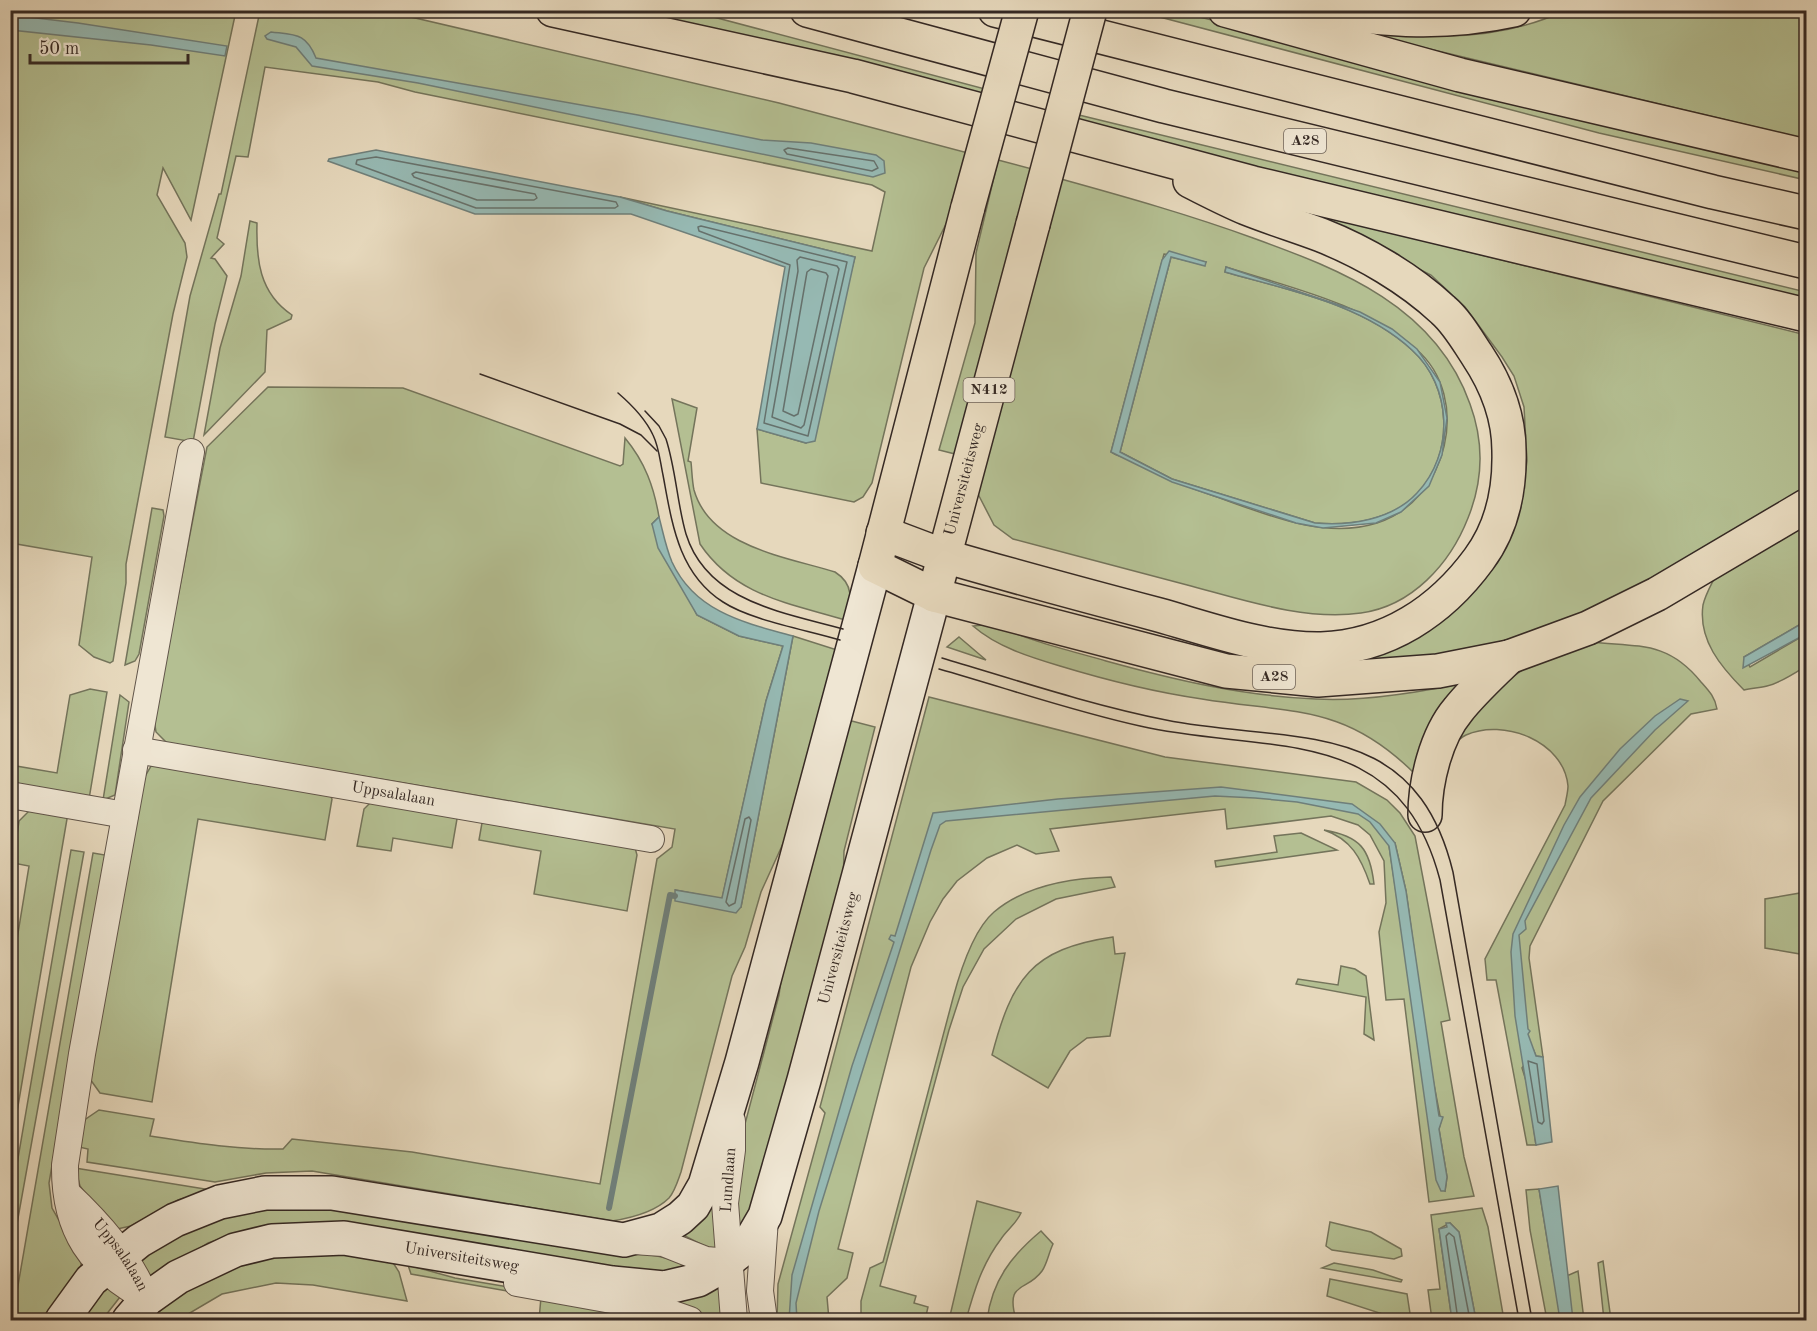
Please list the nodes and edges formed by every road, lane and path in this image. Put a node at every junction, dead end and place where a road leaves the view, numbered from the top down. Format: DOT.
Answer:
graph roads {
  1 [pos="553,10"];
  2 [pos="807,10"];
  3 [pos="995,10"];
  4 [pos="1022,10"];
  5 [pos="1090,10"];
  6 [pos="1225,10"];
  7 [pos="1320,10"];
  8 [pos="1514,10"];
  9 [pos="1118,146"];
  10 [pos="1806,156"];
  11 [pos="1806,213"];
  12 [pos="1806,262"];
  13 [pos="1806,315"];
  14 [pos="191,452"];
  15 [pos="1806,506"];
  16 [pos="883,533"];
  17 [pos="944,556"];
  18 [pos="874,566"];
  19 [pos="930,610"];
  20 [pos="1509,657"];
  21 [pos="136,750"];
  22 [pos="10,795"];
  23 [pos="124,815"];
  24 [pos="1425,815"];
  25 [pos="651,838"];
  26 [pos="732,1098"];
  27 [pos="765,1216"];
  28 [pos="624,1240"];
  29 [pos="393,1246"];
  30 [pos="112,1261"];
  31 [pos="728,1262"];
  32 [pos="138,1310"];
  33 [pos="62,1320"];
  34 [pos="690,1320"];
  35 [pos="734,1320"];
  36 [pos="752,1320"];
  37 [pos="764,1320"];
  1 -- 9 [label="main road, A28"];
  2 -- 12 [label="main road, A28"];
  3 -- 11 [label="main road"];
  4 -- 16 [label="main road, bridge"];
  5 -- 17 [label="main road, Universiteitsweg / N412, bridge"];
  6 -- 10 [label="main road"];
  7 -- 8 [label="main road"];
  9 -- 13 [label="main road, A28"];
  9 -- 17 [label="main road, A28"];
  14 -- 21 [label="street, Uppsalalaan"];
  15 -- 20 [label="main road, A28"];
  16 -- 17 [label="main road"];
  16 -- 18 [label="main road"];
  17 -- 19 [label="main road, Universiteitsweg / N412"];
  18 -- 19 [label="main road"];
  18 -- 26 [label="main road"];
  19 -- 20 [label="main road, A28"];
  19 -- 27 [label="main road, Universiteitsweg"];
  20 -- 24 [label="main road"];
  21 -- 23 [label="street, Uppsalalaan"];
  21 -- 25 [label="street, Uppsalalaan"];
  22 -- 23 [label="street"];
  23 -- 30 [label="street, Uppsalalaan"];
  26 -- 28 [label="main road"];
  26 -- 31 [label="street, Lundlaan"];
  27 -- 31 [label="main road, Universiteitsweg"];
  27 -- 37 [label="street"];
  28 -- 30 [label="main road"];
  28 -- 31 [label="street"];
  29 -- 31 [label="main road, Universiteitsweg"];
  29 -- 32 [label="main road, Universiteitsweg"];
  29 -- 34 [label="street"];
  30 -- 32 [label="street, Uppsalalaan"];
  30 -- 33 [label="main road"];
  31 -- 35 [label="street, Lundlaan"];
  31 -- 36 [label="street, Lundlaan"];
}
